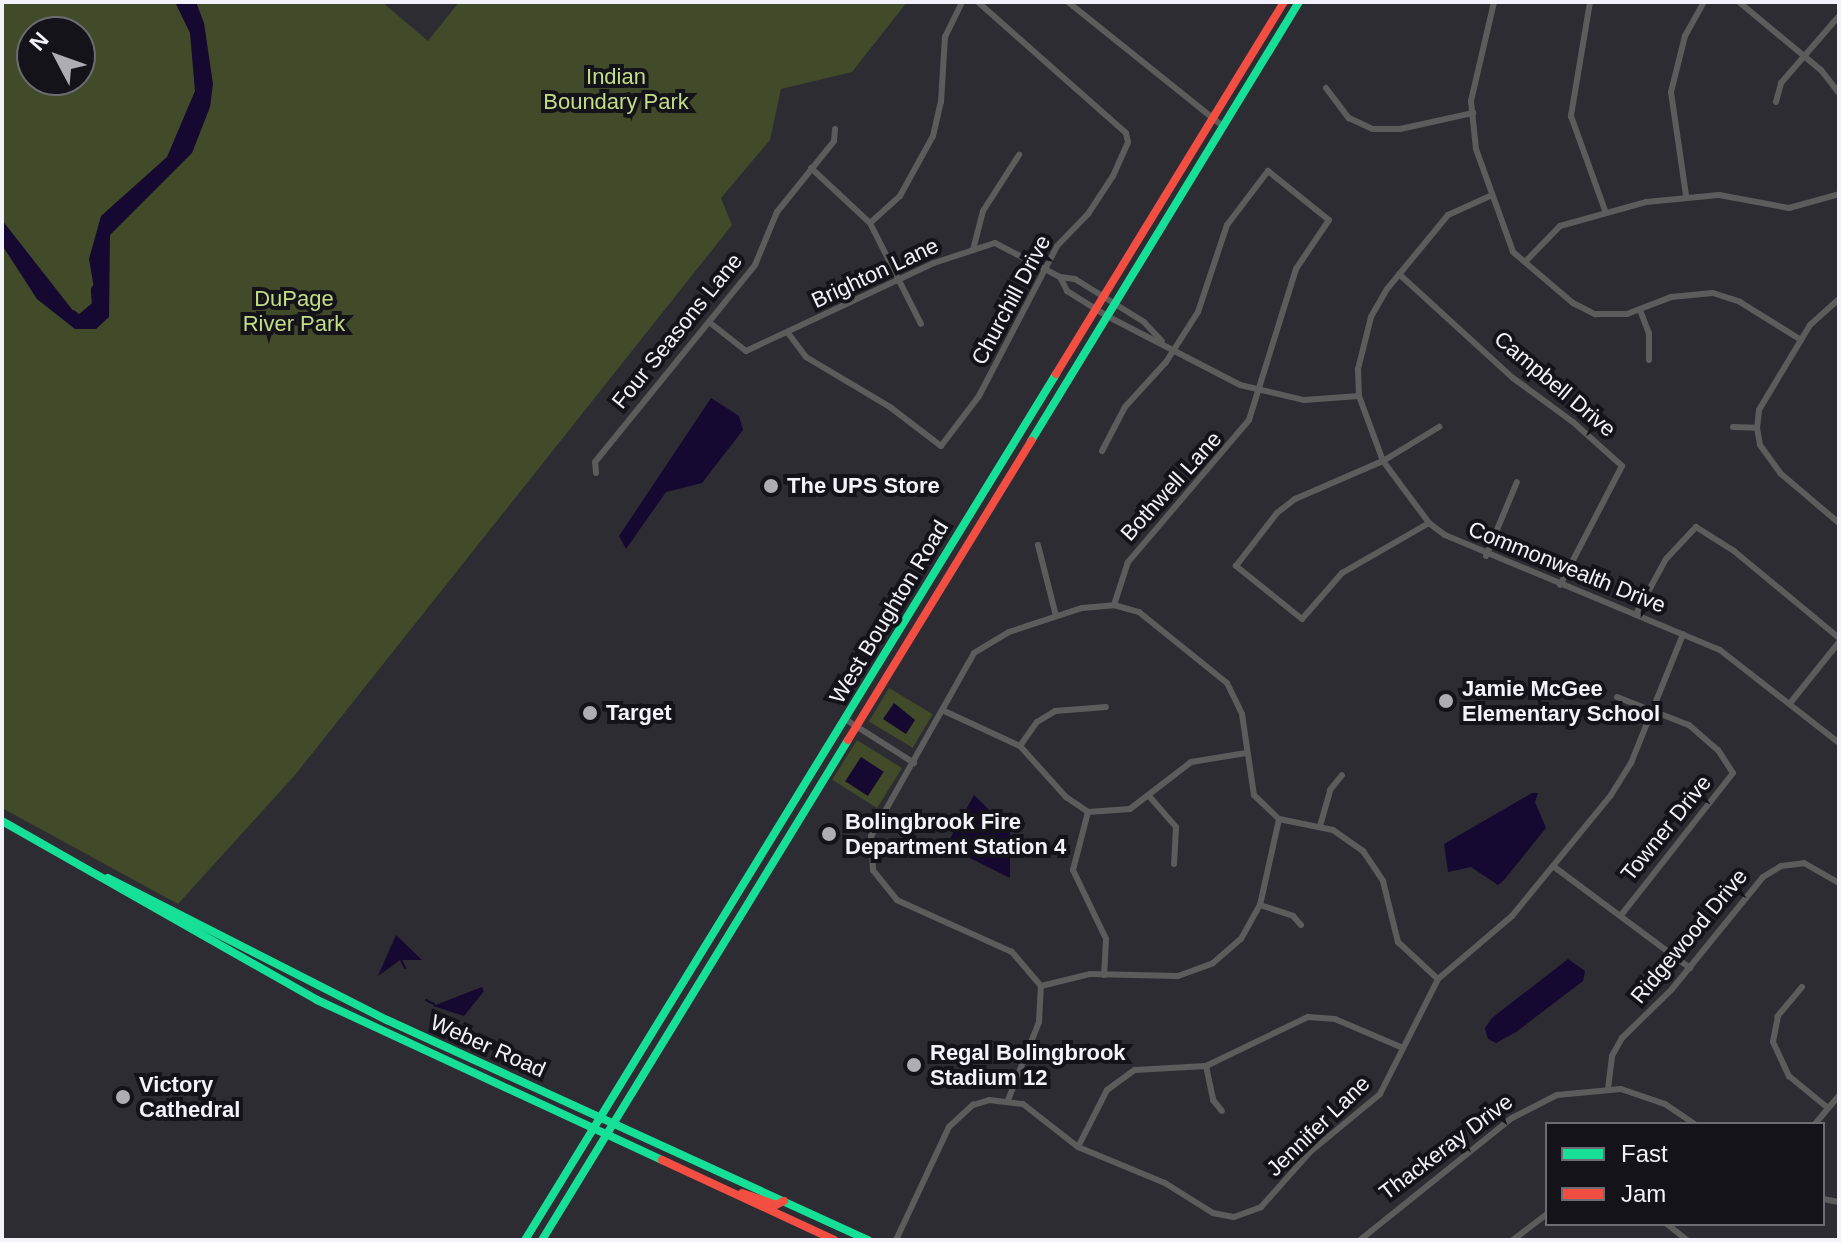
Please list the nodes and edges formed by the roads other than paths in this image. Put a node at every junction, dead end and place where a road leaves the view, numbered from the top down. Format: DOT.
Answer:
graph roads {
  1 [pos="962,2"];
  2 [pos="978,2"];
  3 [pos="1068,2"];
  4 [pos="1284,2"];
  5 [pos="1299,2"];
  6 [pos="1494,2"];
  7 [pos="1590,2"];
  8 [pos="1704,2"];
  9 [pos="1739,2"];
  10 [pos="1839,16"];
  11 [pos="1804,55"];
  12 [pos="1326,88"];
  13 [pos="1839,93"];
  14 [pos="1776,102"];
  15 [pos="1473,113"];
  16 [pos="1212,119"];
  17 [pos="1223,126"];
  18 [pos="835,129"];
  19 [pos="1019,155"];
  20 [pos="811,168"];
  21 [pos="1839,194"];
  22 [pos="1686,195"];
  23 [pos="1490,196"];
  24 [pos="1606,213"];
  25 [pos="870,223"];
  26 [pos="973,250"];
  27 [pos="1525,262"];
  28 [pos="1044,267"];
  29 [pos="1399,274"];
  30 [pos="1060,277"];
  31 [pos="897,280"];
  32 [pos="1104,296"];
  33 [pos="1839,299"];
  34 [pos="1115,303"];
  35 [pos="1096,309"];
  36 [pos="1640,310"];
  37 [pos="1107,316"];
  38 [pos="709,322"];
  39 [pos="921,324"];
  40 [pos="788,333"];
  41 [pos="1801,340"];
  42 [pos="1162,341"];
  43 [pos="1175,348"];
  44 [pos="1649,360"];
  45 [pos="1258,392"];
  46 [pos="1359,396"];
  47 [pos="1439,427"];
  48 [pos="1733,427"];
  49 [pos="1757,428"];
  50 [pos="1102,451"];
  51 [pos="1383,461"];
  52 [pos="596,473"];
  53 [pos="1517,482"];
  54 [pos="1429,523"];
  55 [pos="1839,523"];
  56 [pos="1038,545"];
  57 [pos="1486,556"];
  58 [pos="1560,585"];
  59 [pos="1114,605"];
  60 [pos="1636,614"];
  61 [pos="1056,616"];
  62 [pos="1683,634"];
  63 [pos="1839,640"];
  64 [pos="1617,697"];
  65 [pos="1791,702"];
  66 [pos="1106,707"];
  67 [pos="1655,709"];
  68 [pos="942,710"];
  69 [pos="845,719"];
  70 [pos="855,726"];
  71 [pos="1839,743"];
  72 [pos="1020,746"];
  73 [pos="1246,753"];
  74 [pos="914,763"];
  75 [pos="1342,775"];
  76 [pos="1149,796"];
  77 [pos="1088,812"];
  78 [pos="1279,819"];
  79 [pos="2,821"];
  80 [pos="1320,826"];
  81 [pos="1792,852"];
  82 [pos="1793,863"];
  83 [pos="1174,864"];
  84 [pos="1553,866"];
  85 [pos="99,875"];
  86 [pos="1839,883"];
  87 [pos="1260,905"];
  88 [pos="1622,914"];
  89 [pos="1301,925"];
  90 [pos="1690,968"];
  91 [pos="1104,975"];
  92 [pos="1438,979"];
  93 [pos="1041,986"];
  94 [pos="1802,987"];
  95 [pos="1773,1042"];
  96 [pos="1763,1043"];
  97 [pos="1403,1048"];
  98 [pos="1206,1066"];
  99 [pos="1608,1089"];
  100 [pos="1839,1095"];
  101 [pos="1008,1100"];
  102 [pos="1828,1108"];
  103 [pos="1222,1111"];
  104 [pos="598,1116"];
  105 [pos="1691,1122"];
  106 [pos="1817,1122"];
  107 [pos="613,1123"];
  108 [pos="589,1130"];
  109 [pos="604,1137"];
  110 [pos="1078,1147"];
  111 [pos="737,1194"];
  112 [pos="784,1201"];
  113 [pos="1545,1216"];
  114 [pos="1670,1226"];
  115 [pos="525,1240"];
  116 [pos="542,1240"];
  117 [pos="834,1240"];
  118 [pos="868,1240"];
  119 [pos="896,1240"];
  120 [pos="1360,1240"];
  121 [pos="1513,1240"];
  122 [pos="1687,1240"];
  1 -- 25 [label="street"];
  2 -- 28 [label="street, Churchill Drive"];
  3 -- 16 [label="street"];
  4 -- 16 [label="main road, West Boughton Road"];
  5 -- 17 [label="main road, West Boughton Road"];
  6 -- 15 [label="street"];
  7 -- 24 [label="street"];
  8 -- 22 [label="street"];
  9 -- 11 [label="street"];
  10 -- 11 [label="street"];
  11 -- 13 [label="street"];
  11 -- 14 [label="street"];
  12 -- 15 [label="street"];
  15 -- 23 [label="street"];
  16 -- 17 [label="street"];
  16 -- 32 [label="main road, West Boughton Road"];
  17 -- 34 [label="main road, West Boughton Road"];
  18 -- 20 [label="street, Four Seasons Lane"];
  19 -- 26 [label="street"];
  20 -- 25 [label="street"];
  20 -- 38 [label="street, Four Seasons Lane"];
  21 -- 22 [label="street"];
  22 -- 24 [label="street"];
  23 -- 27 [label="street"];
  23 -- 29 [label="street, Commonwealth Drive"];
  24 -- 27 [label="street"];
  25 -- 31 [label="street"];
  26 -- 28 [label="street, Brighton Lane"];
  26 -- 31 [label="street, Brighton Lane"];
  27 -- 36 [label="street"];
  28 -- 30 [label="street, Brighton Lane"];
  28 -- 40 [label="street, Churchill Drive"];
  29 -- 46 [label="street, Commonwealth Drive"];
  29 -- 58 [label="street, Campbell Drive"];
  30 -- 32 [label="street, Brighton Lane"];
  30 -- 35 [label="street, Brighton Lane"];
  31 -- 39 [label="street"];
  31 -- 40 [label="street, Brighton Lane"];
  32 -- 34 [label="street, Brighton Lane"];
  32 -- 35 [label="main road, West Boughton Road"];
  33 -- 41 [label="street"];
  34 -- 37 [label="main road, West Boughton Road"];
  34 -- 42 [label="street, Brighton Lane"];
  35 -- 37 [label="street, Brighton Lane"];
  35 -- 69 [label="main road, West Boughton Road"];
  36 -- 41 [label="street"];
  36 -- 44 [label="street"];
  37 -- 42 [label="street, Brighton Lane"];
  37 -- 70 [label="main road, West Boughton Road"];
  38 -- 40 [label="street, Brighton Lane"];
  38 -- 52 [label="street, Four Seasons Lane"];
  41 -- 49 [label="street"];
  42 -- 43 [label="street, Brighton Lane"];
  43 -- 45 [label="street, Brighton Lane"];
  43 -- 45 [label="street, Bothwell Lane"];
  43 -- 50 [label="street"];
  45 -- 46 [label="street, Brighton Lane"];
  45 -- 59 [label="street, Bothwell Lane"];
  46 -- 51 [label="street, Commonwealth Drive"];
  47 -- 51 [label="street"];
  48 -- 49 [label="street"];
  49 -- 55 [label="street"];
  51 -- 54 [label="street, Commonwealth Drive"];
  51 -- 54 [label="street"];
  53 -- 57 [label="street"];
  54 -- 57 [label="street, Commonwealth Drive"];
  56 -- 61 [label="street"];
  57 -- 58 [label="street, Commonwealth Drive"];
  58 -- 60 [label="street, Commonwealth Drive"];
  59 -- 61 [label="street"];
  59 -- 73 [label="street"];
  60 -- 62 [label="street, Commonwealth Drive"];
  60 -- 63 [label="street"];
  61 -- 68 [label="street"];
  62 -- 65 [label="street, Commonwealth Drive"];
  62 -- 67 [label="street, Jennifer Lane"];
  63 -- 65 [label="street"];
  64 -- 67 [label="street"];
  65 -- 71 [label="street, Commonwealth Drive"];
  66 -- 72 [label="street"];
  67 -- 84 [label="street, Jennifer Lane"];
  67 -- 88 [label="street, Towner Drive"];
  68 -- 72 [label="street"];
  68 -- 74 [label="street"];
  69 -- 70 [label="street"];
  69 -- 104 [label="main road, West Boughton Road"];
  70 -- 74 [label="street"];
  70 -- 107 [label="main road, West Boughton Road"];
  72 -- 77 [label="street"];
  73 -- 76 [label="street"];
  73 -- 78 [label="street"];
  74 -- 93 [label="street"];
  75 -- 80 [label="street"];
  76 -- 77 [label="street"];
  76 -- 83 [label="street"];
  77 -- 91 [label="street"];
  78 -- 80 [label="street"];
  78 -- 87 [label="street"];
  79 -- 85 [label="main road, Weber Road"];
  80 -- 92 [label="street"];
  81 -- 82 [label="street"];
  82 -- 86 [label="street"];
  82 -- 90 [label="street, Ridgewood Drive"];
  84 -- 88 [label="street"];
  84 -- 92 [label="street, Jennifer Lane"];
  85 -- 104 [label="main road, Weber Road"];
  85 -- 108 [label="main road, Weber Road"];
  87 -- 89 [label="street"];
  87 -- 91 [label="street"];
  88 -- 90 [label="street"];
  90 -- 99 [label="street, Ridgewood Drive"];
  91 -- 93 [label="street"];
  92 -- 97 [label="street, Jennifer Lane"];
  93 -- 101 [label="street"];
  94 -- 95 [label="street"];
  95 -- 96 [label="street"];
  95 -- 102 [label="street"];
  97 -- 98 [label="street"];
  97 -- 110 [label="street, Jennifer Lane"];
  98 -- 103 [label="street"];
  98 -- 110 [label="street"];
  99 -- 105 [label="street, Thackeray Drive"];
  99 -- 120 [label="street, Thackeray Drive"];
  100 -- 102 [label="street"];
  101 -- 110 [label="street, Jennifer Lane"];
  101 -- 119 [label="street"];
  102 -- 106 [label="street"];
  104 -- 107 [label="main road, Weber Road"];
  104 -- 108 [label="main road, West Boughton Road"];
  107 -- 109 [label="main road, West Boughton Road"];
  107 -- 112 [label="main road, Weber Road"];
  108 -- 109 [label="main road, Weber Road"];
  108 -- 115 [label="main road, West Boughton Road"];
  109 -- 111 [label="main road, Weber Road"];
  109 -- 116 [label="main road, West Boughton Road"];
  111 -- 112 [label="main road"];
  111 -- 117 [label="main road, Weber Road"];
  112 -- 118 [label="main road, Weber Road"];
  113 -- 121 [label="street"];
  114 -- 122 [label="street"];
}
